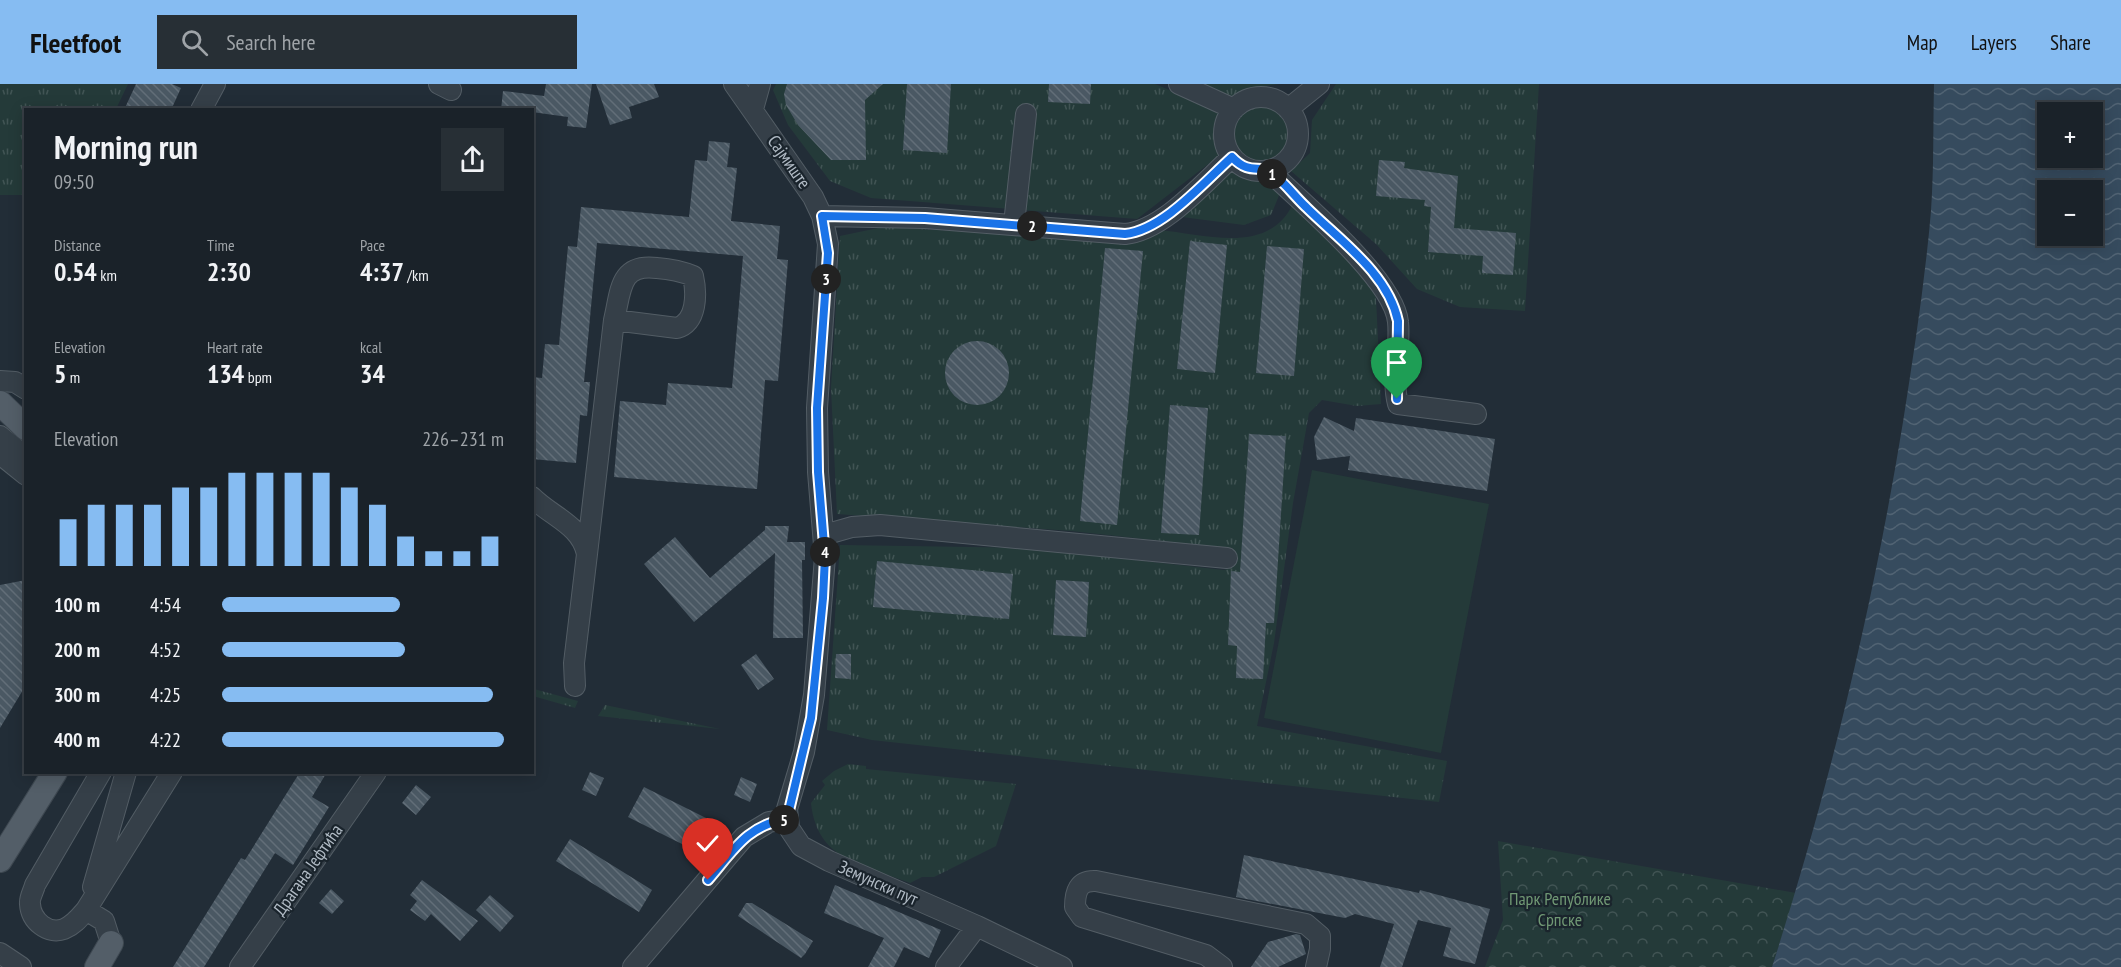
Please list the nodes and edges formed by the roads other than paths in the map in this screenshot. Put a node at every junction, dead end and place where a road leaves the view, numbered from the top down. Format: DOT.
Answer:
graph roads {
  1 [pos="215,84"];
  2 [pos="734,84"];
  3 [pos="760,84"];
  4 [pos="1179,84"];
  5 [pos="1320,84"];
  6 [pos="202,108"];
  7 [pos="753,109"];
  8 [pos="1234,109"];
  9 [pos="1288,109"];
  10 [pos="1026,114"];
  11 [pos="1232,157"];
  12 [pos="1268,170"];
  13 [pos="822,216"];
  14 [pos="1014,224"];
  15 [pos="614,320"];
  16 [pos="0,403"];
  17 [pos="1476,414"];
  18 [pos="24,426"];
  19 [pos="0,436"];
  20 [pos="0,454"];
  21 [pos="24,456"];
  22 [pos="24,473"];
  23 [pos="534,499"];
  24 [pos="824,535"];
  25 [pos="587,554"];
  26 [pos="1227,558"];
  27 [pos="575,686"];
  28 [pos="54,774"];
  29 [pos="100,774"];
  30 [pos="125,774"];
  31 [pos="171,774"];
  32 [pos="375,774"];
  33 [pos="787,819"];
  34 [pos="0,860"];
  35 [pos="86,910"];
  36 [pos="977,926"];
  37 [pos="111,943"];
  38 [pos="0,953"];
  39 [pos="21,967"];
  40 [pos="97,967"];
  41 [pos="240,967"];
  42 [pos="633,967"];
  43 [pos="946,967"];
  44 [pos="1062,967"];
  45 [pos="1222,967"];
  46 [pos="1316,967"];
  1 -- 6 [label="street"];
  2 -- 7 [label="street, Сајмиште"];
  3 -- 7 [label="street"];
  4 -- 8 [label="street"];
  5 -- 9 [label="street"];
  7 -- 13 [label="street, Сајмиште"];
  8 -- 9 [label="street"];
  8 -- 11 [label="street"];
  9 -- 12 [label="street"];
  10 -- 14 [label="street"];
  11 -- 12 [label="street"];
  11 -- 14 [label="street"];
  12 -- 17 [label="street"];
  13 -- 14 [label="street"];
  13 -- 24 [label="street, Сајмиште"];
  15 -- 25 [label="street"];
  16 -- 18 [label="main road"];
  19 -- 21 [label="street"];
  20 -- 22 [label="street"];
  23 -- 25 [label="street"];
  24 -- 26 [label="street"];
  24 -- 33 [label="street, Сајмиште"];
  25 -- 27 [label="street"];
  28 -- 34 [label="main road"];
  29 -- 35 [label="street"];
  30 -- 35 [label="street"];
  31 -- 35 [label="street"];
  32 -- 41 [label="street, Драгана Јефтића"];
  33 -- 36 [label="street, Земунски пут"];
  33 -- 42 [label="street"];
  35 -- 37 [label="street"];
  36 -- 43 [label="street"];
  36 -- 44 [label="street, Земунски пут"];
  37 -- 40 [label="main road"];
  38 -- 39 [label="street"];
  45 -- 46 [label="street"];
}
